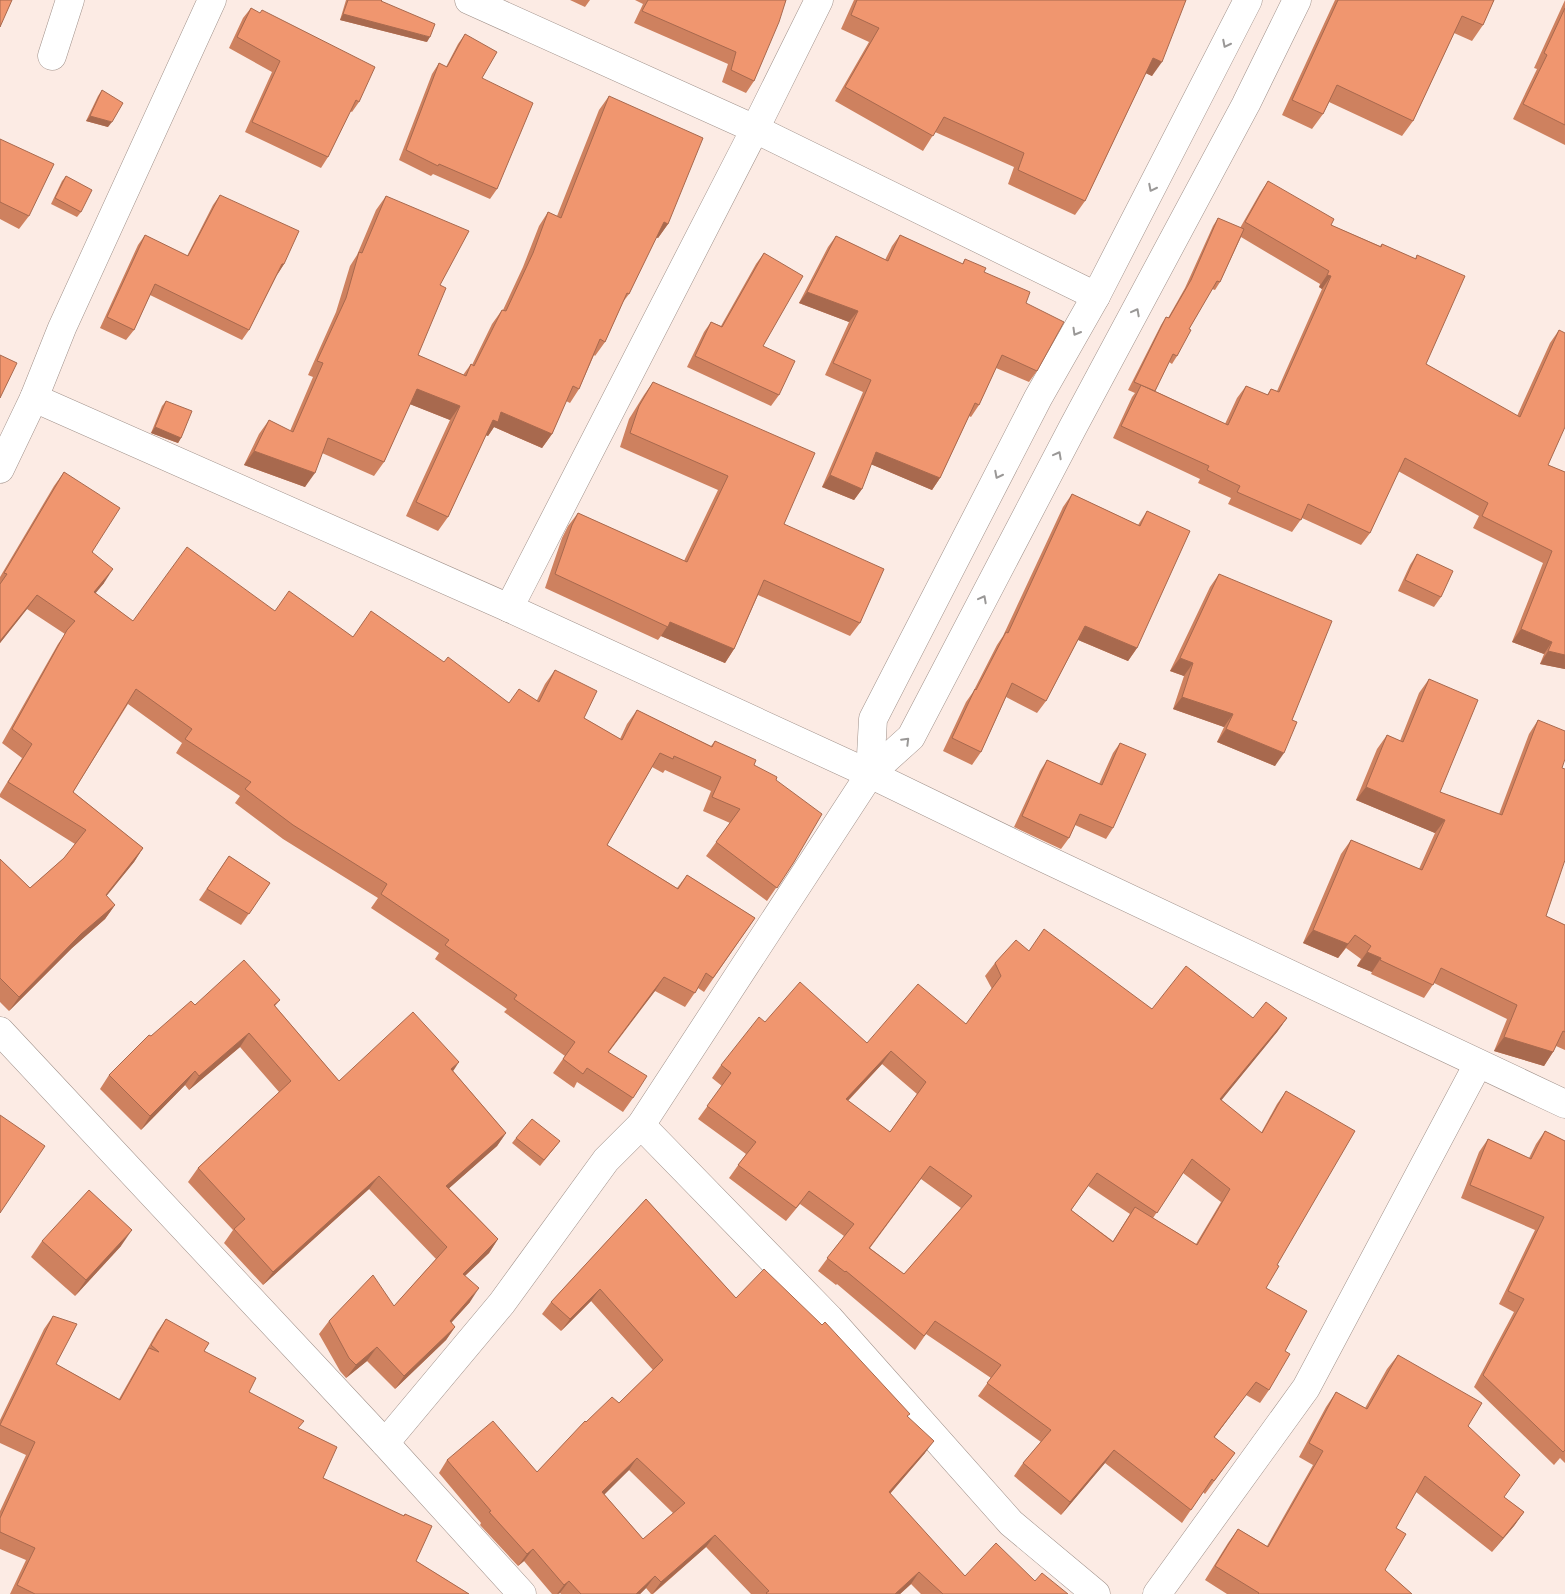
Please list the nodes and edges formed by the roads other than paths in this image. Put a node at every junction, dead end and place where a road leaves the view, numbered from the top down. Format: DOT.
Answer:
graph roads {
  1 [pos="70,0"];
  2 [pos="212,0"];
  3 [pos="470,0"];
  4 [pos="819,0"];
  5 [pos="1248,0"];
  6 [pos="1297,0"];
  7 [pos="52,56"];
  8 [pos="755,129"];
  9 [pos="1096,296"];
  10 [pos="34,398"];
  11 [pos="0,470"];
  12 [pos="509,608"];
  13 [pos="870,774"];
  14 [pos="0,1031"];
  15 [pos="1478,1064"];
  16 [pos="1565,1104"];
  17 [pos="642,1125"];
  18 [pos="385,1443"];
  19 [pos="522,1594"];
  20 [pos="1096,1594"];
  21 [pos="1157,1594"];
  1 -- 7 [label="street"];
  2 -- 10 [label="street"];
  3 -- 8 [label="street"];
  4 -- 8 [label="street"];
  5 -- 9 [label="street, one-way"];
  13 -- 6 [label="street, one-way"];
  8 -- 9 [label="street"];
  8 -- 12 [label="street"];
  9 -- 13 [label="street, one-way"];
  10 -- 11 [label="street"];
  10 -- 12 [label="street"];
  12 -- 13 [label="street"];
  13 -- 15 [label="street"];
  13 -- 17 [label="street"];
  14 -- 18 [label="street"];
  15 -- 16 [label="street"];
  15 -- 21 [label="street"];
  17 -- 18 [label="street"];
  17 -- 20 [label="street"];
  18 -- 19 [label="street"];
}
